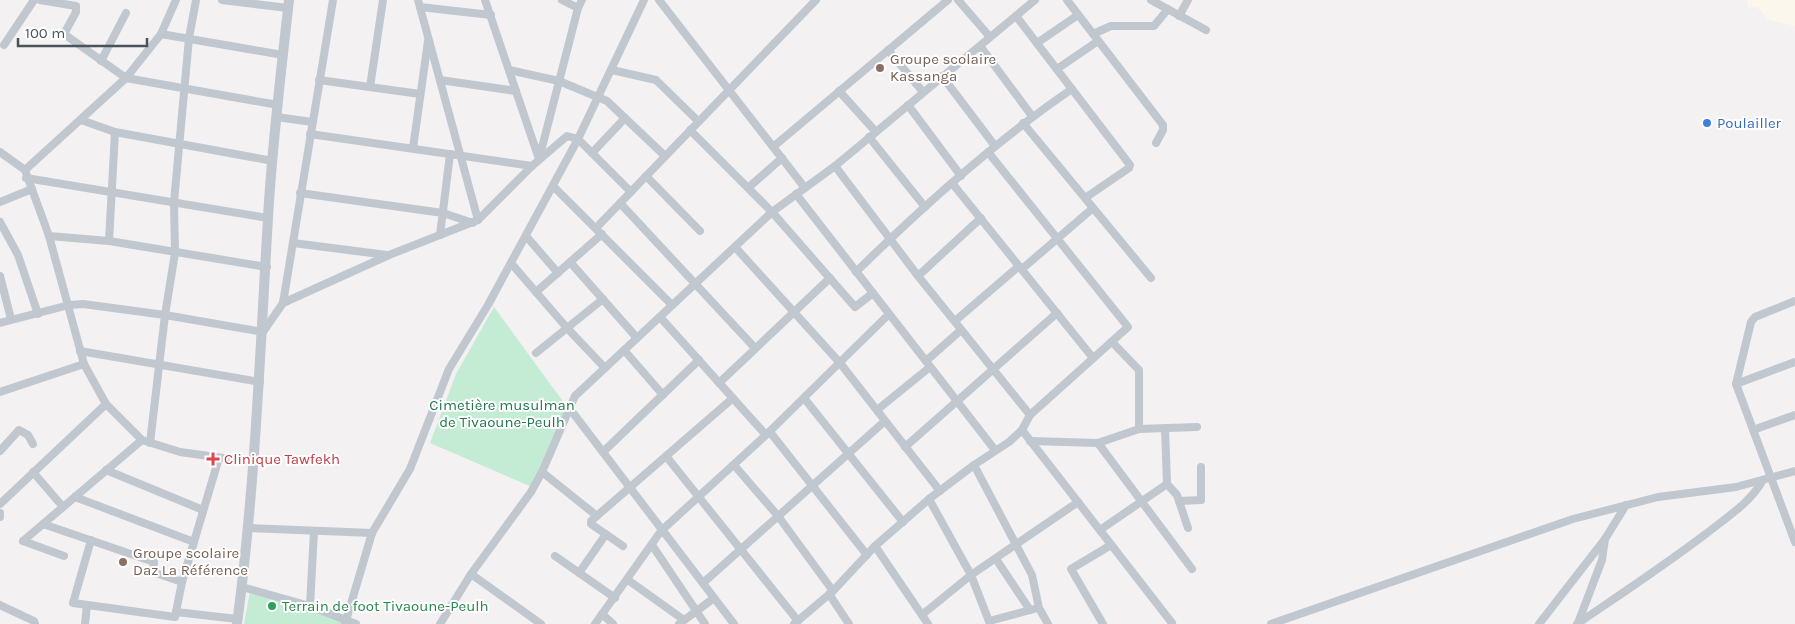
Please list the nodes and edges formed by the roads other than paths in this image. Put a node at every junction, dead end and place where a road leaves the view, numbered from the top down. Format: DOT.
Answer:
graph roads {
  1 [pos="34,0"];
  2 [pos="40,0"];
  3 [pos="176,0"];
  4 [pos="196,0"];
  5 [pos="222,0"];
  6 [pos="333,0"];
  7 [pos="383,0"];
  8 [pos="485,0"];
  9 [pos="562,0"];
  10 [pos="644,0"];
  11 [pos="659,0"];
  12 [pos="816,0"];
  13 [pos="948,0"];
  14 [pos="958,0"];
  15 [pos="1035,0"];
  16 [pos="1066,0"];
  17 [pos="1151,0"];
  18 [pos="1188,0"];
  19 [pos="288,4"];
  20 [pos="419,4"];
  21 [pos="580,4"];
  22 [pos="1168,10"];
  23 [pos="126,13"];
  24 [pos="1078,15"];
  25 [pos="490,16"];
  26 [pos="1016,16"];
  27 [pos="1179,16"];
  28 [pos="1206,30"];
  29 [pos="161,34"];
  30 [pos="428,36"];
  31 [pos="990,37"];
  32 [pos="189,38"];
  33 [pos="1095,38"];
  34 [pos="1037,43"];
  35 [pos="4,45"];
  36 [pos="980,46"];
  37 [pos="888,50"];
  38 [pos="283,55"];
  39 [pos="101,61"];
  40 [pos="1056,69"];
  41 [pos="509,70"];
  42 [pos="612,70"];
  43 [pos="942,76"];
  44 [pos="126,78"];
  45 [pos="319,80"];
  46 [pos="440,80"];
  47 [pos="559,81"];
  48 [pos="370,87"];
  49 [pos="728,89"];
  50 [pos="1072,89"];
  51 [pos="184,90"];
  52 [pos="516,91"];
  53 [pos="839,91"];
  54 [pos="923,92"];
  55 [pos="420,94"];
  56 [pos="599,98"];
  57 [pos="278,105"];
  58 [pos="908,105"];
  59 [pos="1032,116"];
  60 [pos="277,117"];
  61 [pos="625,118"];
  62 [pos="81,120"];
  63 [pos="698,121"];
  64 [pos="312,122"];
  65 [pos="1023,123"];
  66 [pos="690,130"];
  67 [pos="115,132"];
  68 [pos="310,134"];
  69 [pos="873,134"];
  70 [pos="578,139"];
  71 [pos="1156,143"];
  72 [pos="180,144"];
  73 [pos="995,146"];
  74 [pos="773,147"];
  75 [pos="413,148"];
  76 [pos="0,152"];
  77 [pos="988,152"];
  78 [pos="592,153"];
  79 [pos="450,154"];
  80 [pos="461,155"];
  81 [pos="665,156"];
  82 [pos="782,158"];
  83 [pos="539,159"];
  84 [pos="273,161"];
  85 [pos="532,166"];
  86 [pos="834,166"];
  87 [pos="25,174"];
  88 [pos="646,176"];
  89 [pos="962,176"];
  90 [pos="952,183"];
  91 [pos="553,186"];
  92 [pos="749,187"];
  93 [pos="805,188"];
  94 [pos="32,189"];
  95 [pos="110,192"];
  96 [pos="631,192"];
  97 [pos="300,194"];
  98 [pos="796,194"];
  99 [pos="1085,198"];
  100 [pos="0,202"];
  101 [pos="174,202"];
  102 [pos="620,203"];
  103 [pos="925,207"];
  104 [pos="1093,208"];
  105 [pos="772,212"];
  106 [pos="443,213"];
  107 [pos="268,218"];
  108 [pos="981,218"];
  109 [pos="0,222"];
  110 [pos="476,222"];
  111 [pos="599,231"];
  112 [pos="700,231"];
  113 [pos="440,235"];
  114 [pos="49,236"];
  115 [pos="526,236"];
  116 [pos="891,238"];
  117 [pos="1057,238"];
  118 [pos="109,241"];
  119 [pos="292,243"];
  120 [pos="735,247"];
  121 [pos="175,252"];
  122 [pos="389,255"];
  123 [pos="570,262"];
  124 [pos="511,263"];
  125 [pos="267,267"];
  126 [pos="1020,267"];
  127 [pos="856,272"];
  128 [pos="558,273"];
  129 [pos="0,276"];
  130 [pos="918,276"];
  131 [pos="830,278"];
  132 [pos="1151,278"];
  133 [pos="695,284"];
  134 [pos="536,292"];
  135 [pos="873,293"];
  136 [pos="603,299"];
  137 [pos="1795,301"];
  138 [pos="283,303"];
  139 [pos="69,305"];
  140 [pos="672,305"];
  141 [pos="794,312"];
  142 [pos="1057,313"];
  143 [pos="38,314"];
  144 [pos="889,314"];
  145 [pos="165,315"];
  146 [pos="660,317"];
  147 [pos="11,319"];
  148 [pos="954,321"];
  149 [pos="0,323"];
  150 [pos="567,328"];
  151 [pos="961,330"];
  152 [pos="263,332"];
  153 [pos="637,338"];
  154 [pos="1112,342"];
  155 [pos="755,348"];
  156 [pos="624,350"];
  157 [pos="80,351"];
  158 [pos="536,353"];
  159 [pos="1093,358"];
  160 [pos="699,360"];
  161 [pos="1795,362"];
  162 [pos="840,363"];
  163 [pos="84,364"];
  164 [pos="928,364"];
  165 [pos="158,365"];
  166 [pos="605,368"];
  167 [pos="993,369"];
  168 [pos="260,382"];
  169 [pos="719,383"];
  170 [pos="1736,384"];
  171 [pos="0,392"];
  172 [pos="663,395"];
  173 [pos="733,398"];
  174 [pos="804,398"];
  175 [pos="957,401"];
  176 [pos="106,404"];
  177 [pos="570,409"];
  178 [pos="877,410"];
  179 [pos="1030,415"];
  180 [pos="1795,415"];
  181 [pos="885,421"];
  182 [pos="1197,427"];
  183 [pos="1165,428"];
  184 [pos="1139,429"];
  185 [pos="1022,430"];
  186 [pos="1753,430"];
  187 [pos="768,434"];
  188 [pos="1030,441"];
  189 [pos="146,442"];
  190 [pos="1098,443"];
  191 [pos="34,444"];
  192 [pos="905,447"];
  193 [pos="0,450"];
  194 [pos="995,450"];
  195 [pos="603,452"];
  196 [pos="848,453"];
  197 [pos="666,456"];
  198 [pos="219,458"];
  199 [pos="252,462"];
  200 [pos="734,465"];
  201 [pos="974,465"];
  202 [pos="1200,467"];
  203 [pos="106,470"];
  204 [pos="1795,470"];
  205 [pos="32,472"];
  206 [pos="542,472"];
  207 [pos="1772,478"];
  208 [pos="1763,480"];
  209 [pos="1167,484"];
  210 [pos="812,486"];
  211 [pos="630,488"];
  212 [pos="940,491"];
  213 [pos="75,497"];
  214 [pos="698,497"];
  215 [pos="929,499"];
  216 [pos="1179,500"];
  217 [pos="1141,501"];
  218 [pos="1078,502"];
  219 [pos="0,504"];
  220 [pos="1626,505"];
  221 [pos="63,507"];
  222 [pos="204,510"];
  223 [pos="0,513"];
  224 [pos="597,516"];
  225 [pos="778,516"];
  226 [pos="0,517"];
  227 [pos="903,522"];
  228 [pos="43,524"];
  229 [pos="249,528"];
  230 [pos="1188,528"];
  231 [pos="1100,530"];
  232 [pos="314,531"];
  233 [pos="662,531"];
  234 [pos="372,534"];
  235 [pos="606,534"];
  236 [pos="1605,539"];
  237 [pos="90,540"];
  238 [pos="194,542"];
  239 [pos="1795,542"];
  240 [pos="652,545"];
  241 [pos="1016,545"];
  242 [pos="1111,545"];
  243 [pos="623,546"];
  244 [pos="876,546"];
  245 [pos="741,550"];
  246 [pos="867,555"];
  247 [pos="64,556"];
  248 [pos="555,556"];
  249 [pos="996,559"];
  250 [pos="1192,569"];
  251 [pos="579,573"];
  252 [pos="471,574"];
  253 [pos="971,575"];
  254 [pos="628,580"];
  255 [pos="182,582"];
  256 [pos="703,583"];
  257 [pos="242,587"];
  258 [pos="831,592"];
  259 [pos="615,598"];
  260 [pos="714,598"];
  261 [pos="88,604"];
  262 [pos="0,605"];
  263 [pos="310,606"];
  264 [pos="1039,608"];
  265 [pos="1030,610"];
  266 [pos="695,611"];
  267 [pos="176,612"];
  268 [pos="602,614"];
  269 [pos="923,614"];
  270 [pos="237,621"];
  271 [pos="346,622"];
  272 [pos="682,622"];
  273 [pos="796,622"];
  274 [pos="990,622"];
  275 [pos="1172,623"];
  276 [pos="35,624"];
  277 [pos="84,624"];
  278 [pos="356,624"];
  279 [pos="440,624"];
  280 [pos="541,624"];
  281 [pos="595,624"];
  282 [pos="613,624"];
  283 [pos="705,624"];
  284 [pos="734,624"];
  285 [pos="849,624"];
  286 [pos="928,624"];
  287 [pos="1048,624"];
  288 [pos="1103,624"];
  289 [pos="1271,624"];
  290 [pos="1539,624"];
  291 [pos="1577,624"];
  1 -- 35 [label="street"];
  2 -- 39 [label="street"];
  3 -- 29 [label="street"];
  4 -- 32 [label="street"];
  5 -- 19 [label="street"];
  6 -- 45 [label="street"];
  7 -- 48 [label="street"];
  8 -- 25 [label="street"];
  9 -- 21 [label="street"];
  10 -- 42 [label="street"];
  11 -- 49 [label="street"];
  12 -- 49 [label="street"];
  13 -- 37 [label="street"];
  14 -- 31 [label="street"];
  15 -- 26 [label="street"];
  16 -- 24 [label="street"];
  17 -- 22 [label="street"];
  18 -- 27 [label="street"];
  19 -- 38 [label="street"];
  20 -- 25 [label="street"];
  20 -- 30 [label="street"];
  21 -- 47 [label="street"];
  22 -- 27 [label="street"];
  22 -- 33 [label="street"];
  23 -- 39 [label="street"];
  24 -- 33 [label="street"];
  24 -- 34 [label="street"];
  25 -- 41 [label="street"];
  26 -- 31 [label="street"];
  26 -- 34 [label="street"];
  27 -- 28 [label="street"];
  29 -- 32 [label="street"];
  29 -- 44 [label="street"];
  30 -- 46 [label="street"];
  30 -- 55 [label="street"];
  31 -- 36 [label="street"];
  32 -- 38 [label="street"];
  32 -- 51 [label="street"];
  33 -- 40 [label="street"];
  33 -- 71 [label="street"];
  34 -- 40 [label="street"];
  36 -- 43 [label="street"];
  36 -- 59 [label="street"];
  37 -- 53 [label="street"];
  37 -- 54 [label="street"];
  38 -- 57 [label="street"];
  39 -- 44 [label="street"];
  40 -- 50 [label="street"];
  41 -- 47 [label="street"];
  41 -- 52 [label="street"];
  42 -- 56 [label="street"];
  42 -- 63 [label="street"];
  43 -- 54 [label="street"];
  43 -- 73 [label="street"];
  44 -- 51 [label="street"];
  44 -- 62 [label="street"];
  45 -- 48 [label="street"];
  45 -- 64 [label="street"];
  46 -- 52 [label="street"];
  46 -- 80 [label="street"];
  47 -- 56 [label="street"];
  47 -- 83 [label="street"];
  48 -- 55 [label="street"];
  49 -- 63 [label="street"];
  49 -- 74 [label="street"];
  50 -- 59 [label="street"];
  50 -- 99 [label="street"];
  51 -- 57 [label="street"];
  51 -- 72 [label="street"];
  52 -- 83 [label="street"];
  53 -- 69 [label="street"];
  53 -- 74 [label="street"];
  54 -- 58 [label="street"];
  55 -- 75 [label="street"];
  56 -- 61 [label="street"];
  56 -- 70 [label="street"];
  57 -- 60 [label="street"];
  58 -- 69 [label="street"];
  58 -- 89 [label="street"];
  59 -- 65 [label="street"];
  60 -- 64 [label="street"];
  60 -- 84 [label="street"];
  61 -- 78 [label="street"];
  61 -- 81 [label="street"];
  62 -- 67 [label="street"];
  62 -- 87 [label="street"];
  63 -- 66 [label="street"];
  64 -- 68 [label="street"];
  65 -- 73 [label="street"];
  65 -- 99 [label="street"];
  66 -- 81 [label="street"];
  66 -- 92 [label="street"];
  67 -- 72 [label="street"];
  67 -- 95 [label="street"];
  68 -- 75 [label="street"];
  68 -- 97 [label="street"];
  69 -- 86 [label="street"];
  69 -- 103 [label="street"];
  70 -- 78 [label="street"];
  70 -- 83 [label="street"];
  70 -- 91 [label="street"];
  72 -- 84 [label="street"];
  72 -- 101 [label="street"];
  73 -- 77 [label="street"];
  74 -- 82 [label="street"];
  75 -- 79 [label="street"];
  76 -- 87 [label="street"];
  77 -- 89 [label="street"];
  77 -- 117 [label="street"];
  78 -- 96 [label="street"];
  79 -- 80 [label="street"];
  79 -- 106 [label="street"];
  80 -- 85 [label="street"];
  80 -- 110 [label="street"];
  81 -- 88 [label="street"];
  82 -- 92 [label="street"];
  82 -- 93 [label="street"];
  83 -- 85 [label="street"];
  84 -- 107 [label="street"];
  85 -- 110 [label="street"];
  86 -- 93 [label="street"];
  86 -- 116 [label="street"];
  87 -- 94 [label="street"];
  87 -- 95 [label="street"];
  88 -- 96 [label="street"];
  88 -- 112 [label="street"];
  89 -- 90 [label="street"];
  90 -- 103 [label="street"];
  90 -- 108 [label="street"];
  91 -- 111 [label="street"];
  91 -- 115 [label="street"];
  92 -- 105 [label="street"];
  93 -- 98 [label="street"];
  94 -- 100 [label="street"];
  94 -- 114 [label="street"];
  95 -- 101 [label="street"];
  95 -- 118 [label="street"];
  96 -- 102 [label="street"];
  97 -- 106 [label="street"];
  97 -- 119 [label="street"];
  98 -- 105 [label="street"];
  98 -- 127 [label="street"];
  99 -- 104 [label="street"];
  101 -- 107 [label="street"];
  101 -- 121 [label="street"];
  102 -- 111 [label="street"];
  102 -- 133 [label="street"];
  103 -- 116 [label="street"];
  104 -- 117 [label="street"];
  104 -- 132 [label="street"];
  105 -- 120 [label="street"];
  105 -- 131 [label="street"];
  106 -- 110 [label="street"];
  106 -- 113 [label="street"];
  107 -- 125 [label="street"];
  108 -- 126 [label="street"];
  108 -- 130 [label="street"];
  109 -- 143 [label="street"];
  110 -- 113 [label="street"];
  111 -- 123 [label="street"];
  111 -- 140 [label="street"];
  113 -- 122 [label="street"];
  114 -- 118 [label="street"];
  114 -- 139 [label="street"];
  115 -- 124 [label="street"];
  115 -- 128 [label="street"];
  116 -- 127 [label="street"];
  116 -- 130 [label="street"];
  117 -- 126 [label="street"];
  117 -- 154 [label="street"];
  118 -- 121 [label="street"];
  119 -- 122 [label="street"];
  119 -- 138 [label="street"];
  120 -- 133 [label="street"];
  120 -- 141 [label="street"];
  121 -- 125 [label="street"];
  121 -- 145 [label="street"];
  122 -- 138 [label="street"];
  123 -- 128 [label="street"];
  123 -- 136 [label="street"];
  124 -- 134 [label="street"];
  124 -- 234 [label="street"];
  125 -- 152 [label="street"];
  126 -- 142 [label="street"];
  126 -- 148 [label="street"];
  127 -- 135 [label="street"];
  128 -- 134 [label="street"];
  129 -- 147 [label="street"];
  130 -- 148 [label="street"];
  131 -- 135 [label="street"];
  131 -- 141 [label="street"];
  133 -- 140 [label="street"];
  133 -- 155 [label="street"];
  134 -- 150 [label="street"];
  135 -- 144 [label="street"];
  136 -- 150 [label="street"];
  136 -- 153 [label="street"];
  137 -- 170 [label="street"];
  138 -- 152 [label="street"];
  139 -- 143 [label="street"];
  139 -- 145 [label="street"];
  139 -- 157 [label="street"];
  140 -- 146 [label="street"];
  141 -- 155 [label="street"];
  141 -- 162 [label="street"];
  142 -- 159 [label="street"];
  142 -- 167 [label="street"];
  143 -- 147 [label="street"];
  144 -- 162 [label="street"];
  144 -- 164 [label="street"];
  145 -- 152 [label="street"];
  145 -- 165 [label="street"];
  146 -- 153 [label="street"];
  146 -- 160 [label="street"];
  147 -- 149 [label="street"];
  148 -- 151 [label="street"];
  150 -- 158 [label="street"];
  150 -- 166 [label="street"];
  151 -- 164 [label="street"];
  151 -- 167 [label="street"];
  152 -- 168 [label="street"];
  153 -- 156 [label="street"];
  154 -- 159 [label="street"];
  154 -- 184 [label="street"];
  155 -- 169 [label="street"];
  156 -- 166 [label="street"];
  156 -- 172 [label="street"];
  157 -- 163 [label="street"];
  157 -- 165 [label="street"];
  159 -- 179 [label="street"];
  160 -- 169 [label="street"];
  160 -- 172 [label="street"];
  161 -- 170 [label="street"];
  162 -- 174 [label="street"];
  162 -- 178 [label="street"];
  163 -- 171 [label="street"];
  163 -- 176 [label="street"];
  164 -- 175 [label="street"];
  164 -- 178 [label="street"];
  165 -- 168 [label="street"];
  165 -- 189 [label="street"];
  166 -- 177 [label="street"];
  167 -- 175 [label="street"];
  167 -- 179 [label="street"];
  168 -- 199 [label="street"];
  169 -- 173 [label="street"];
  170 -- 186 [label="street"];
  172 -- 195 [label="street"];
  173 -- 187 [label="street"];
  173 -- 197 [label="street"];
  174 -- 187 [label="street"];
  174 -- 196 [label="street"];
  175 -- 192 [label="street"];
  175 -- 194 [label="street"];
  176 -- 189 [label="street"];
  176 -- 205 [label="street"];
  177 -- 195 [label="street"];
  177 -- 206 [label="street"];
  178 -- 181 [label="street"];
  179 -- 185 [label="street"];
  180 -- 186 [label="street"];
  181 -- 192 [label="street"];
  181 -- 196 [label="street"];
  182 -- 183 [label="street"];
  183 -- 184 [label="street"];
  183 -- 209 [label="street"];
  184 -- 190 [label="street"];
  185 -- 188 [label="street"];
  185 -- 194 [label="street"];
  186 -- 207 [label="street"];
  187 -- 200 [label="street"];
  187 -- 210 [label="street"];
  188 -- 190 [label="street"];
  188 -- 218 [label="street"];
  189 -- 198 [label="street"];
  189 -- 203 [label="street"];
  190 -- 217 [label="street"];
  191 -- 193 [label="street"];
  192 -- 212 [label="street"];
  194 -- 201 [label="street"];
  195 -- 211 [label="street"];
  196 -- 210 [label="street"];
  196 -- 227 [label="street"];
  197 -- 211 [label="street"];
  197 -- 214 [label="street"];
  198 -- 199 [label="street"];
  198 -- 222 [label="street"];
  199 -- 229 [label="street"];
  200 -- 214 [label="street"];
  200 -- 225 [label="street"];
  201 -- 212 [label="street"];
  201 -- 241 [label="street"];
  202 -- 216 [label="street"];
  203 -- 213 [label="street"];
  203 -- 222 [label="street"];
  204 -- 207 [label="street"];
  205 -- 219 [label="street"];
  205 -- 221 [label="street"];
  206 -- 224 [label="street"];
  206 -- 252 [label="street"];
  207 -- 208 [label="street"];
  207 -- 239 [label="street"];
  208 -- 220 [label="street"];
  208 -- 291 [label="street"];
  209 -- 216 [label="street"];
  209 -- 217 [label="street"];
  210 -- 225 [label="street"];
  210 -- 246 [label="street"];
  211 -- 224 [label="street"];
  211 -- 233 [label="street"];
  212 -- 215 [label="street"];
  213 -- 221 [label="street"];
  213 -- 238 [label="street"];
  214 -- 233 [label="street"];
  214 -- 245 [label="street"];
  215 -- 227 [label="street"];
  215 -- 253 [label="street"];
  216 -- 230 [label="street"];
  217 -- 231 [label="street"];
  217 -- 250 [label="street"];
  218 -- 231 [label="street"];
  218 -- 241 [label="street"];
  220 -- 236 [label="street"];
  220 -- 289 [label="street"];
  221 -- 228 [label="street"];
  222 -- 238 [label="street"];
  223 -- 226 [label="street"];
  224 -- 235 [label="street"];
  225 -- 245 [label="street"];
  225 -- 258 [label="street"];
  227 -- 244 [label="street"];
  228 -- 237 [label="street"];
  228 -- 247 [label="street"];
  229 -- 232 [label="street"];
  229 -- 257 [label="street"];
  231 -- 242 [label="street"];
  232 -- 234 [label="street"];
  232 -- 263 [label="street"];
  233 -- 240 [label="street"];
  233 -- 256 [label="street"];
  234 -- 271 [label="street"];
  235 -- 243 [label="street"];
  235 -- 251 [label="street"];
  236 -- 290 [label="street"];
  236 -- 291 [label="street"];
  237 -- 255 [label="street"];
  237 -- 261 [label="street"];
  238 -- 255 [label="street"];
  240 -- 254 [label="street"];
  240 -- 266 [label="street"];
  241 -- 249 [label="street"];
  241 -- 264 [label="street"];
  242 -- 275 [label="street"];
  242 -- 288 [label="street"];
  244 -- 246 [label="street"];
  244 -- 269 [label="street"];
  245 -- 256 [label="street"];
  245 -- 273 [label="street"];
  246 -- 258 [label="street"];
  248 -- 251 [label="street"];
  249 -- 253 [label="street"];
  249 -- 265 [label="street"];
  251 -- 259 [label="street"];
  252 -- 279 [label="street"];
  252 -- 280 [label="street"];
  253 -- 269 [label="street"];
  253 -- 274 [label="street"];
  254 -- 259 [label="street"];
  254 -- 272 [label="street"];
  255 -- 267 [label="street"];
  256 -- 260 [label="street"];
  257 -- 263 [label="street"];
  257 -- 270 [label="street"];
  258 -- 273 [label="street"];
  258 -- 285 [label="street"];
  259 -- 268 [label="street"];
  260 -- 266 [label="street"];
  260 -- 284 [label="street"];
  261 -- 267 [label="street"];
  261 -- 277 [label="street"];
  262 -- 276 [label="street"];
  263 -- 271 [label="street"];
  264 -- 265 [label="street"];
  264 -- 287 [label="street"];
  265 -- 274 [label="street"];
  266 -- 272 [label="street"];
  266 -- 283 [label="street"];
  267 -- 270 [label="street"];
  268 -- 281 [label="street"];
  268 -- 282 [label="street"];
  269 -- 286 [label="street"];
  271 -- 278 [label="street"];
}
